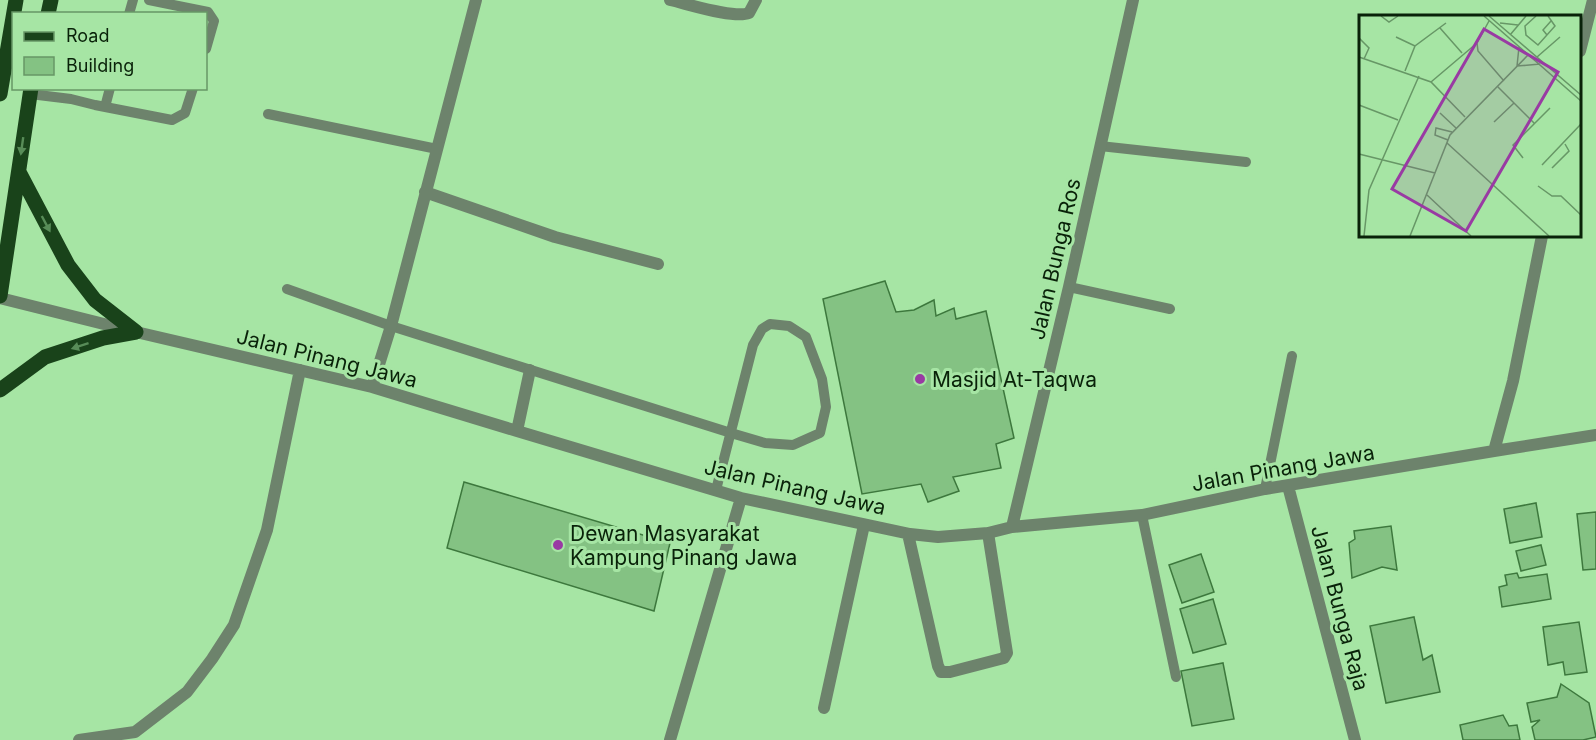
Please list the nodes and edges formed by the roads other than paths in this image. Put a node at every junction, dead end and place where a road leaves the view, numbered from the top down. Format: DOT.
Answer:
graph roads {
  1 [pos="16,0"];
  2 [pos="149,0"];
  3 [pos="476,0"];
  4 [pos="670,0"];
  5 [pos="756,0"];
  6 [pos="1133,0"];
  7 [pos="1593,0"];
  8 [pos="4,35"];
  9 [pos="207,46"];
  10 [pos="1581,47"];
  11 [pos="109,90"];
  12 [pos="192,90"];
  13 [pos="30,91"];
  14 [pos="0,94"];
  15 [pos="105,107"];
  16 [pos="268,114"];
  17 [pos="1100,146"];
  18 [pos="437,149"];
  19 [pos="1246,162"];
  20 [pos="19,172"];
  21 [pos="425,192"];
  22 [pos="1542,237"];
  23 [pos="658,264"];
  24 [pos="1069,288"];
  25 [pos="287,289"];
  26 [pos="0,297"];
  27 [pos="1170,309"];
  28 [pos="391,326"];
  29 [pos="136,332"];
  30 [pos="1292,356"];
  31 [pos="300,370"];
  32 [pos="530,370"];
  33 [pos="372,387"];
  34 [pos="0,390"];
  35 [pos="517,432"];
  36 [pos="730,433"];
  37 [pos="1596,435"];
  38 [pos="1494,451"];
  39 [pos="1288,486"];
  40 [pos="1265,489"];
  41 [pos="716,490"];
  42 [pos="741,498"];
  43 [pos="1142,515"];
  44 [pos="864,525"];
  45 [pos="1012,526"];
  46 [pos="988,533"];
  47 [pos="908,534"];
  48 [pos="1176,677"];
  49 [pos="824,708"];
  50 [pos="135,732"];
  51 [pos="79,740"];
  52 [pos="146,740"];
  53 [pos="670,740"];
  54 [pos="1355,740"];
  1 -- 8 [label="main road"];
  2 -- 9 [label="lane"];
  3 -- 18 [label="street"];
  4 -- 5 [label="street"];
  6 -- 17 [label="street, Jalan Bunga Ros"];
  7 -- 10 [label="street"];
  8 -- 14 [label="main road"];
  11 -- 15 [label="lane"];
  12 -- 15 [label="lane"];
  13 -- 15 [label="lane"];
  13 -- 20 [label="main road, one-way"];
  16 -- 18 [label="lane"];
  17 -- 19 [label="lane"];
  17 -- 24 [label="street, Jalan Bunga Ros"];
  18 -- 21 [label="street"];
  20 -- 26 [label="main road"];
  20 -- 29 [label="main road, one-way"];
  21 -- 23 [label="street"];
  21 -- 28 [label="street"];
  22 -- 38 [label="street"];
  24 -- 27 [label="lane"];
  24 -- 45 [label="street, Jalan Bunga Ros"];
  25 -- 28 [label="lane"];
  26 -- 29 [label="street, Jalan Pinang Jawa"];
  28 -- 32 [label="lane"];
  28 -- 33 [label="street"];
  29 -- 31 [label="street, Jalan Pinang Jawa"];
  29 -- 34 [label="main road, one-way"];
  30 -- 40 [label="lane"];
  31 -- 33 [label="street, Jalan Pinang Jawa"];
  31 -- 50 [label="street"];
  32 -- 35 [label="street"];
  32 -- 36 [label="lane"];
  33 -- 35 [label="street, Jalan Pinang Jawa"];
  35 -- 41 [label="street, Jalan Pinang Jawa"];
  36 -- 36 [label="lane"];
  36 -- 41 [label="lane"];
  37 -- 38 [label="street, Jalan Pinang Jawa"];
  38 -- 39 [label="street, Jalan Pinang Jawa"];
  39 -- 40 [label="street, Jalan Pinang Jawa"];
  39 -- 54 [label="street, Jalan Bunga Raja"];
  40 -- 43 [label="street, Jalan Pinang Jawa"];
  41 -- 42 [label="street, Jalan Pinang Jawa"];
  42 -- 44 [label="street, Jalan Pinang Jawa"];
  42 -- 53 [label="street"];
  43 -- 45 [label="street, Jalan Pinang Jawa"];
  43 -- 48 [label="lane"];
  44 -- 47 [label="street, Jalan Pinang Jawa"];
  44 -- 49 [label="street"];
  45 -- 46 [label="street, Jalan Pinang Jawa"];
  46 -- 47 [label="street, Jalan Pinang Jawa"];
  46 -- 47 [label="street"];
  50 -- 51 [label="street"];
  50 -- 52 [label="street"];
}
